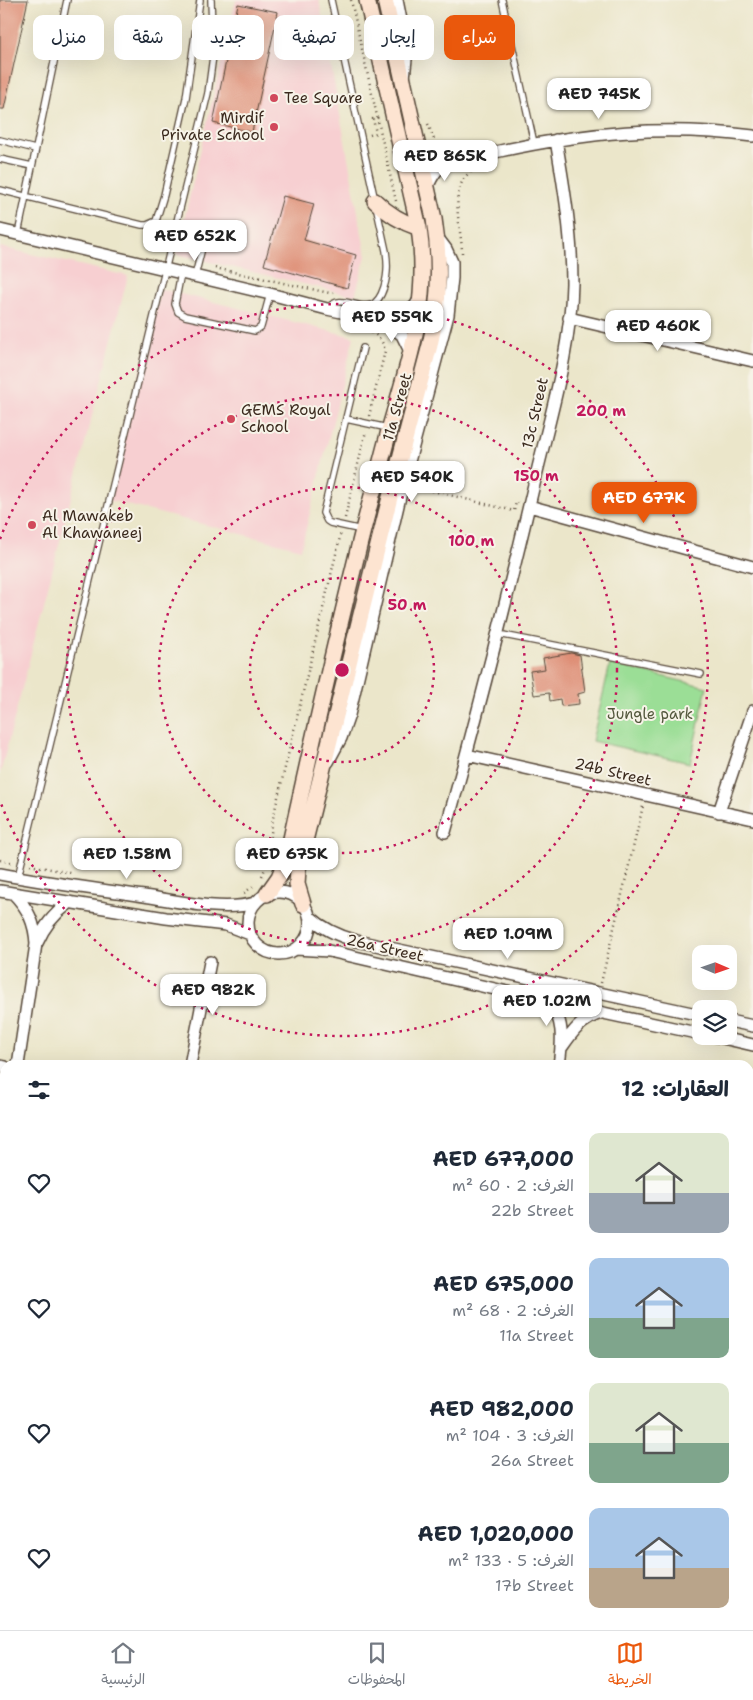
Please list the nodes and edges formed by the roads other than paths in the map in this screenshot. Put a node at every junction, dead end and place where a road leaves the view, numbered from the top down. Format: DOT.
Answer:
graph roads {
  1 [pos="67,0"];
  2 [pos="200,0"];
  3 [pos="211,0"];
  4 [pos="331,0"];
  5 [pos="367,0"];
  6 [pos="385,0"];
  7 [pos="397,0"];
  8 [pos="502,0"];
  9 [pos="403,82"];
  10 [pos="753,136"];
  11 [pos="0,140"];
  12 [pos="556,140"];
  13 [pos="534,143"];
  14 [pos="417,146"];
  15 [pos="35,149"];
  16 [pos="0,159"];
  17 [pos="448,162"];
  18 [pos="32,166"];
  19 [pos="427,188"];
  20 [pos="0,190"];
  21 [pos="25,196"];
  22 [pos="375,201"];
  23 [pos="208,228"];
  24 [pos="419,228"];
  25 [pos="0,230"];
  26 [pos="18,234"];
  27 [pos="437,237"];
  28 [pos="166,269"];
  29 [pos="181,273"];
  30 [pos="195,276"];
  31 [pos="270,294"];
  32 [pos="422,294"];
  33 [pos="327,309"];
  34 [pos="570,318"];
  35 [pos="382,320"];
  36 [pos="363,348"];
  37 [pos="412,355"];
  38 [pos="753,361"];
  39 [pos="346,419"];
  40 [pos="390,428"];
  41 [pos="529,506"];
  42 [pos="363,531"];
  43 [pos="753,567"];
  44 [pos="498,634"];
  45 [pos="701,674"];
  46 [pos="753,711"];
  47 [pos="467,755"];
  48 [pos="323,770"];
  49 [pos="719,812"];
  50 [pos="753,819"];
  51 [pos="445,832"];
  52 [pos="0,874"];
  53 [pos="18,877"];
  54 [pos="0,891"];
  55 [pos="13,893"];
  56 [pos="267,894"];
  57 [pos="69,903"];
  58 [pos="255,903"];
  59 [pos="306,910"];
  60 [pos="250,934"];
  61 [pos="36,944"];
  62 [pos="296,949"];
  63 [pos="210,962"];
  64 [pos="543,1000"];
  65 [pos="602,1012"];
  66 [pos="692,1013"];
  67 [pos="737,1023"];
  68 [pos="753,1026"];
  69 [pos="692,1032"];
  70 [pos="737,1041"];
  71 [pos="753,1045"];
  72 [pos="562,1046"];
  73 [pos="19,1060"];
  74 [pos="191,1060"];
  75 [pos="560,1060"];
  1 -- 15 [label="lane"];
  2 -- 21 [label="lane"];
  3 -- 28 [label="lane"];
  4 -- 22 [label="lane"];
  5 -- 24 [label="street, 11a Street"];
  6 -- 9 [label="street, 11a Street"];
  7 -- 9 [label="street, 11a Street"];
  8 -- 13 [label="lane"];
  9 -- 14 [label="street, 11a Street"];
  10 -- 12 [label="street"];
  11 -- 15 [label="lane"];
  12 -- 13 [label="street"];
  12 -- 34 [label="street, 13c Street"];
  13 -- 17 [label="street"];
  14 -- 17 [label="street"];
  14 -- 19 [label="street, 11a Street"];
  15 -- 18 [label="lane"];
  16 -- 18 [label="lane"];
  17 -- 19 [label="street"];
  18 -- 21 [label="lane"];
  19 -- 27 [label="street, 11a Street"];
  20 -- 21 [label="lane"];
  21 -- 26 [label="lane"];
  22 -- 24 [label="street"];
  22 -- 33 [label="lane"];
  23 -- 30 [label="lane"];
  24 -- 32 [label="street, 11a Street"];
  25 -- 26 [label="street"];
  26 -- 28 [label="street"];
  27 -- 48 [label="street, 11a Street"];
  27 -- 48 [label="street"];
  28 -- 29 [label="street"];
  28 -- 53 [label="lane"];
  29 -- 30 [label="street"];
  29 -- 31 [label="lane"];
  30 -- 31 [label="street"];
  31 -- 33 [label="street"];
  32 -- 35 [label="street"];
  32 -- 37 [label="street, 11a Street"];
  33 -- 35 [label="street"];
  34 -- 38 [label="street"];
  34 -- 41 [label="street, 13c Street"];
  35 -- 37 [label="street"];
  36 -- 39 [label="lane"];
  37 -- 40 [label="street, 11a Street"];
  39 -- 40 [label="lane"];
  39 -- 42 [label="lane"];
  40 -- 42 [label="street, 11a Street"];
  41 -- 43 [label="street"];
  41 -- 44 [label="street, 13c Street"];
  42 -- 56 [label="street, 11a Street"];
  44 -- 45 [label="lane"];
  44 -- 47 [label="street, 13c Street"];
  46 -- 49 [label="street"];
  47 -- 49 [label="street, 24b Street"];
  47 -- 51 [label="street, 13c Street"];
  48 -- 59 [label="street, 11a Street"];
  49 -- 50 [label="street, 24b Street"];
  52 -- 53 [label="street"];
  53 -- 58 [label="street"];
  54 -- 55 [label="street"];
  55 -- 57 [label="street"];
  55 -- 61 [label="street"];
  56 -- 58 [label="street"];
  56 -- 59 [label="street"];
  57 -- 60 [label="street"];
  57 -- 61 [label="street"];
  58 -- 60 [label="street"];
  59 -- 62 [label="street"];
  59 -- 66 [label="street, 26a Street"];
  60 -- 62 [label="street"];
  61 -- 73 [label="street"];
  62 -- 64 [label="street, 26a Street"];
  63 -- 74 [label="street"];
  64 -- 65 [label="street, 26a Street"];
  64 -- 72 [label="street"];
  65 -- 69 [label="street, 26a Street"];
  65 -- 72 [label="street"];
  67 -- 68 [label="street"];
  70 -- 71 [label="street"];
  72 -- 75 [label="street"];
}
